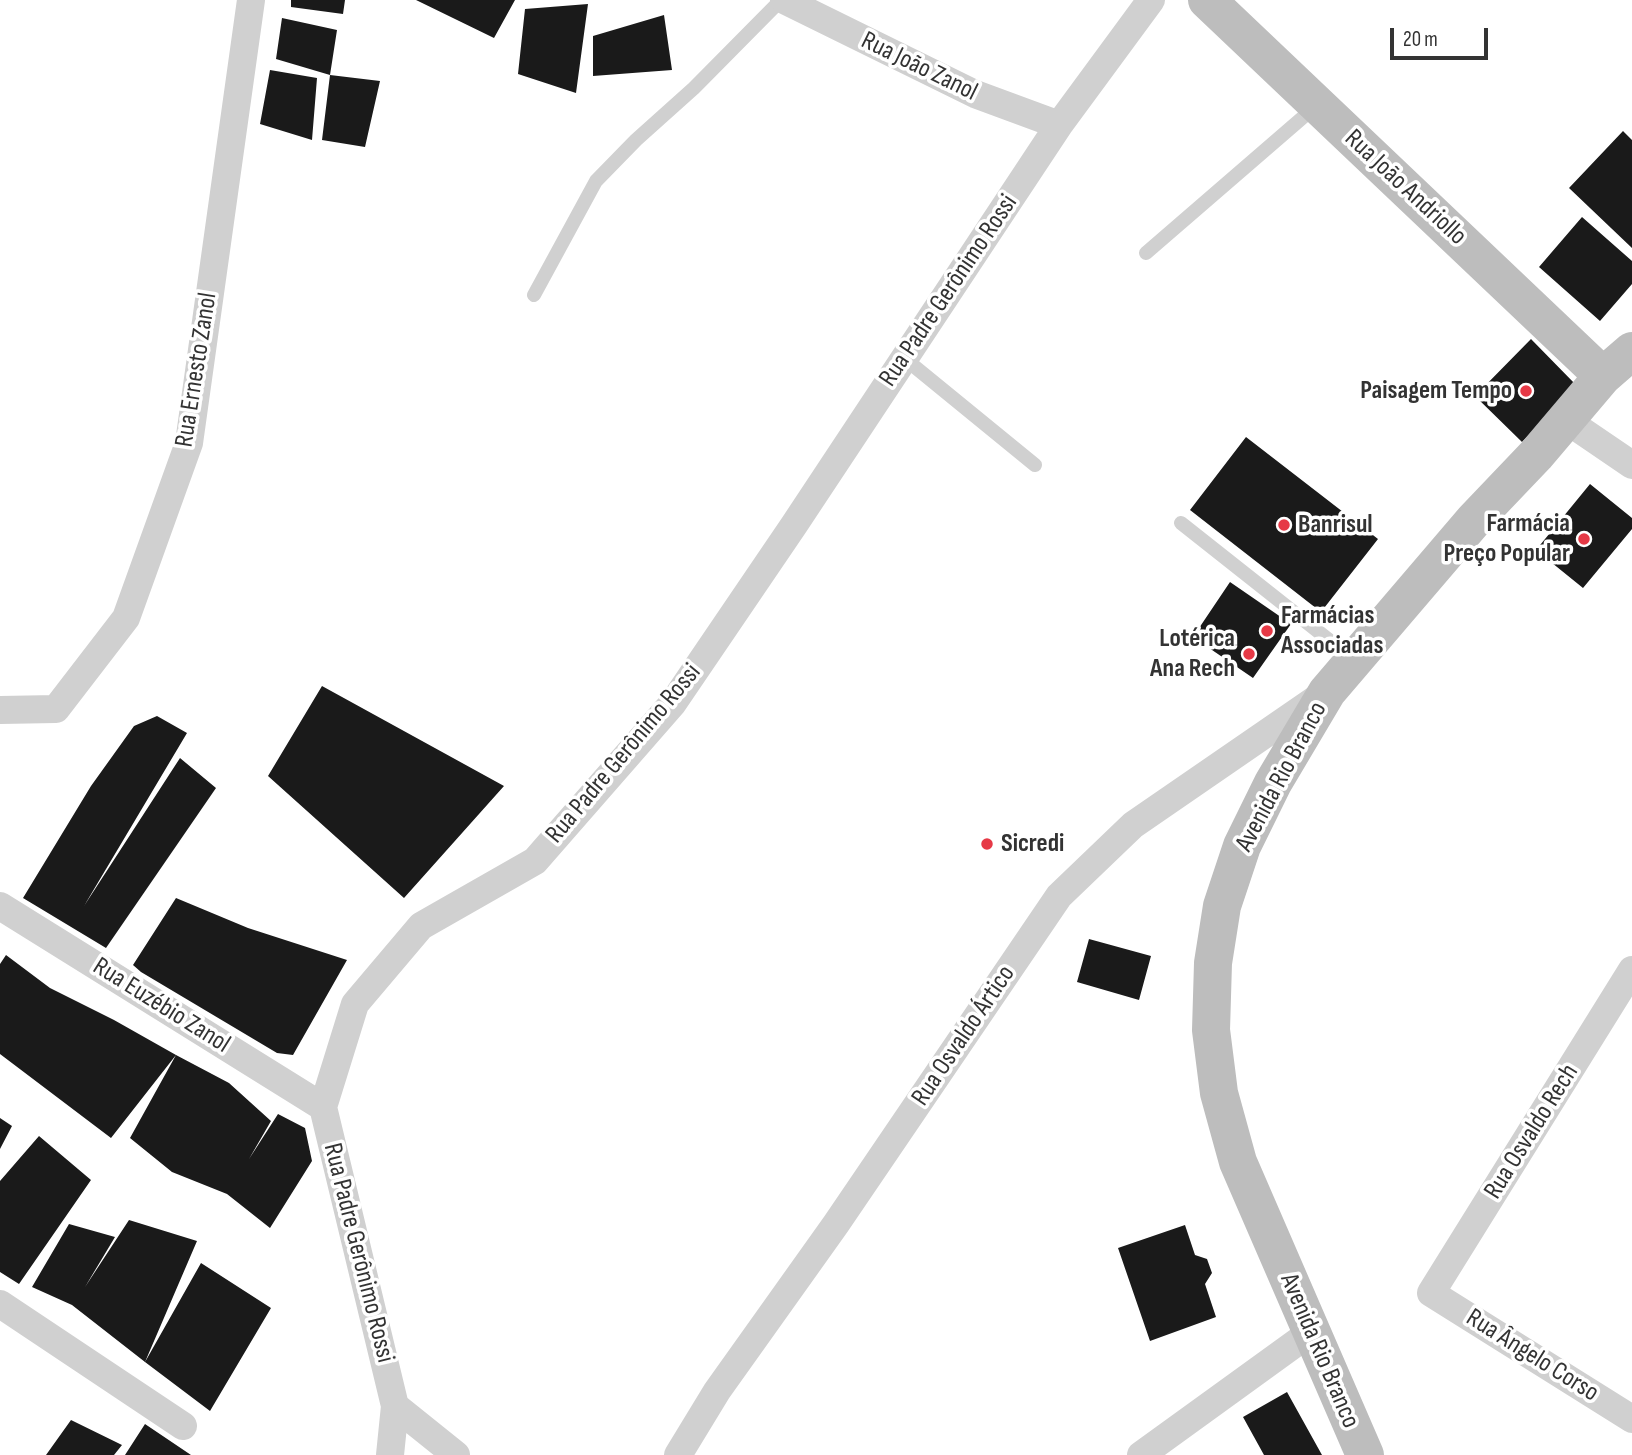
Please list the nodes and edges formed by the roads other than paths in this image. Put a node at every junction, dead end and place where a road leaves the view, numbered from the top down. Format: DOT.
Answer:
graph roads {
  1 [pos="251,0"];
  2 [pos="782,0"];
  3 [pos="1150,0"];
  4 [pos="1207,0"];
  5 [pos="1317,105"];
  6 [pos="1059,125"];
  7 [pos="1146,253"];
  8 [pos="534,295"];
  9 [pos="1632,351"];
  10 [pos="904,358"];
  11 [pos="1604,376"];
  12 [pos="1566,420"];
  13 [pos="1035,465"];
  14 [pos="1632,465"];
  15 [pos="1181,523"];
  16 [pos="1353,659"];
  17 [pos="1327,692"];
  18 [pos="0,710"];
  19 [pos="0,906"];
  20 [pos="1632,970"];
  21 [pos="323,1107"];
  22 [pos="1432,1293"];
  23 [pos="0,1304"];
  24 [pos="1311,1332"];
  25 [pos="395,1406"];
  26 [pos="1632,1419"];
  27 [pos="183,1426"];
  28 [pos="390,1455"];
  29 [pos="456,1455"];
  30 [pos="678,1455"];
  31 [pos="1140,1455"];
  32 [pos="1364,1455"];
  1 -- 18 [label="street, Rua Ernesto Zanol"];
  2 -- 6 [label="street, Rua João Zanol"];
  2 -- 8 [label="lane"];
  3 -- 6 [label="street, Rua Padre Gerônimo Rossi"];
  4 -- 5 [label="main road, Rua João Andriollo"];
  5 -- 7 [label="lane"];
  5 -- 11 [label="main road, Rua João Andriollo"];
  6 -- 10 [label="street, Rua Padre Gerônimo Rossi"];
  9 -- 11 [label="main road, Avenida Rio Branco"];
  10 -- 13 [label="lane"];
  10 -- 21 [label="street, Rua Padre Gerônimo Rossi"];
  11 -- 12 [label="main road, Avenida Rio Branco"];
  12 -- 14 [label="street"];
  12 -- 16 [label="main road, Avenida Rio Branco"];
  15 -- 16 [label="lane"];
  16 -- 17 [label="main road, Avenida Rio Branco"];
  17 -- 24 [label="main road, Avenida Rio Branco"];
  17 -- 30 [label="street, Rua Osvaldo Ártico"];
  19 -- 21 [label="street, Rua Euzébio Zanol"];
  20 -- 22 [label="street, Rua Osvaldo Rech"];
  21 -- 25 [label="street, Rua Padre Gerônimo Rossi"];
  22 -- 26 [label="street, Rua Ângelo Corso"];
  23 -- 27 [label="street"];
  24 -- 31 [label="street"];
  24 -- 32 [label="main road, Avenida Rio Branco"];
  25 -- 28 [label="street, Rua Padre Gerônimo Rossi"];
  25 -- 29 [label="street"];
}
